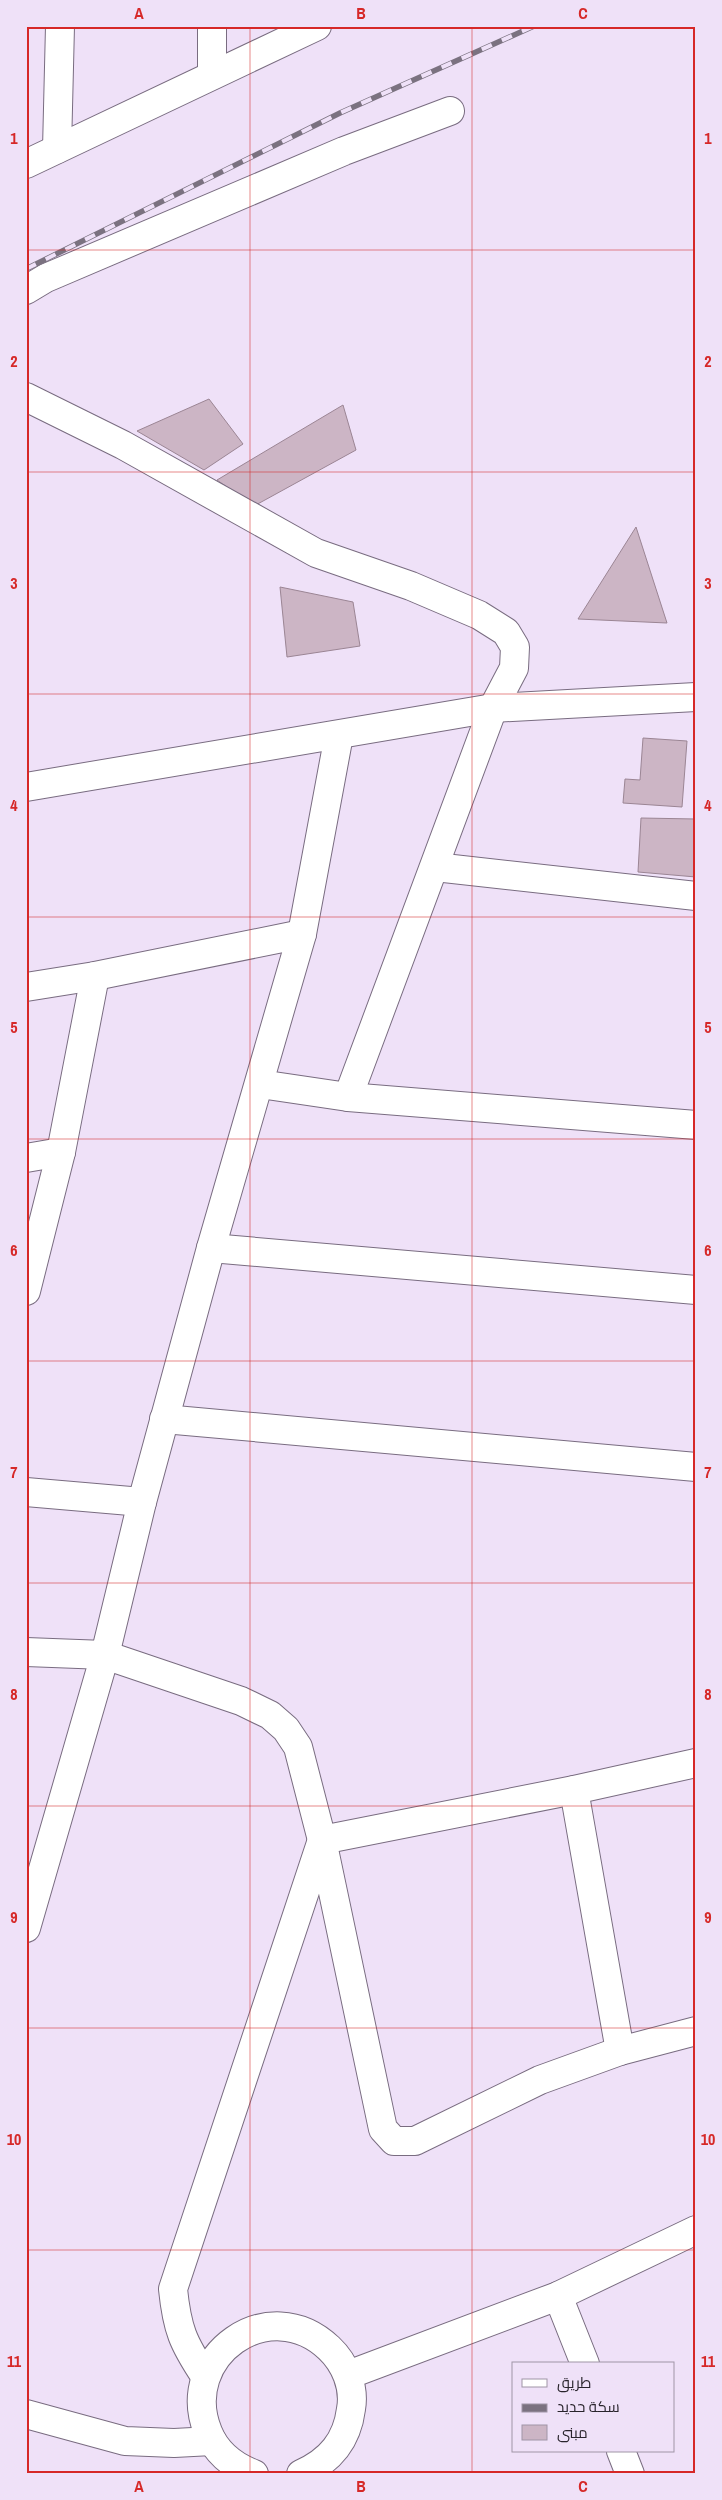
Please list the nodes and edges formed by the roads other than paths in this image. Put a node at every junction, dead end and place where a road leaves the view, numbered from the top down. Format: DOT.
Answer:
graph roads {
  1 [pos="60,26"];
  2 [pos="212,26"];
  3 [pos="317,26"];
  4 [pos="212,74"];
  5 [pos="450,111"];
  6 [pos="57,149"];
  7 [pos="26,164"];
  8 [pos="26,290"];
  9 [pos="26,397"];
  10 [pos="696,697"];
  11 [pos="493,708"];
  12 [pos="339,735"];
  13 [pos="26,787"];
  14 [pos="435,868"];
  15 [pos="696,896"];
  16 [pos="302,934"];
  17 [pos="95,976"];
  18 [pos="26,987"];
  19 [pos="260,1084"];
  20 [pos="348,1097"];
  21 [pos="696,1125"];
  22 [pos="60,1152"];
  23 [pos="26,1158"];
  24 [pos="211,1248"];
  25 [pos="696,1290"];
  26 [pos="26,1291"];
  27 [pos="164,1419"];
  28 [pos="696,1468"];
  29 [pos="26,1492"];
  30 [pos="142,1502"];
  31 [pos="26,1652"];
  32 [pos="105,1655"];
  33 [pos="696,1763"];
  34 [pos="574,1790"];
  35 [pos="322,1840"];
  36 [pos="26,1928"];
  37 [pos="696,2031"];
  38 [pos="620,2050"];
  39 [pos="696,2230"];
  40 [pos="558,2296"];
  41 [pos="584,2362"];
  42 [pos="348,2375"];
  43 [pos="205,2376"];
  44 [pos="26,2414"];
  45 [pos="212,2441"];
  46 [pos="621,2452"];
  47 [pos="313,2472"];
  48 [pos="254,2474"];
  49 [pos="630,2474"];
  1 -- 6 [label="street"];
  2 -- 4 [label="street"];
  3 -- 4 [label="street"];
  4 -- 6 [label="street"];
  5 -- 8 [label="street"];
  6 -- 7 [label="street"];
  9 -- 11 [label="street"];
  10 -- 11 [label="street"];
  11 -- 12 [label="street"];
  11 -- 14 [label="street"];
  12 -- 13 [label="street"];
  12 -- 16 [label="street"];
  14 -- 15 [label="street"];
  14 -- 20 [label="street"];
  16 -- 17 [label="street"];
  16 -- 19 [label="street"];
  17 -- 18 [label="street"];
  17 -- 22 [label="street"];
  19 -- 20 [label="street"];
  19 -- 24 [label="street"];
  20 -- 21 [label="street"];
  22 -- 23 [label="street"];
  22 -- 26 [label="street"];
  24 -- 25 [label="street"];
  24 -- 27 [label="street"];
  27 -- 28 [label="street"];
  27 -- 30 [label="street"];
  29 -- 30 [label="street"];
  30 -- 32 [label="street"];
  31 -- 32 [label="street"];
  32 -- 35 [label="street"];
  32 -- 36 [label="street"];
  33 -- 34 [label="street"];
  34 -- 35 [label="street"];
  34 -- 38 [label="street"];
  35 -- 38 [label="street"];
  35 -- 43 [label="street"];
  37 -- 38 [label="street"];
  39 -- 40 [label="street"];
  40 -- 41 [label="street"];
  40 -- 42 [label="street"];
  42 -- 43 [label="street"];
  42 -- 47 [label="street"];
  43 -- 45 [label="street"];
  44 -- 45 [label="street"];
  45 -- 48 [label="street"];
  46 -- 49 [label="street"];
}
